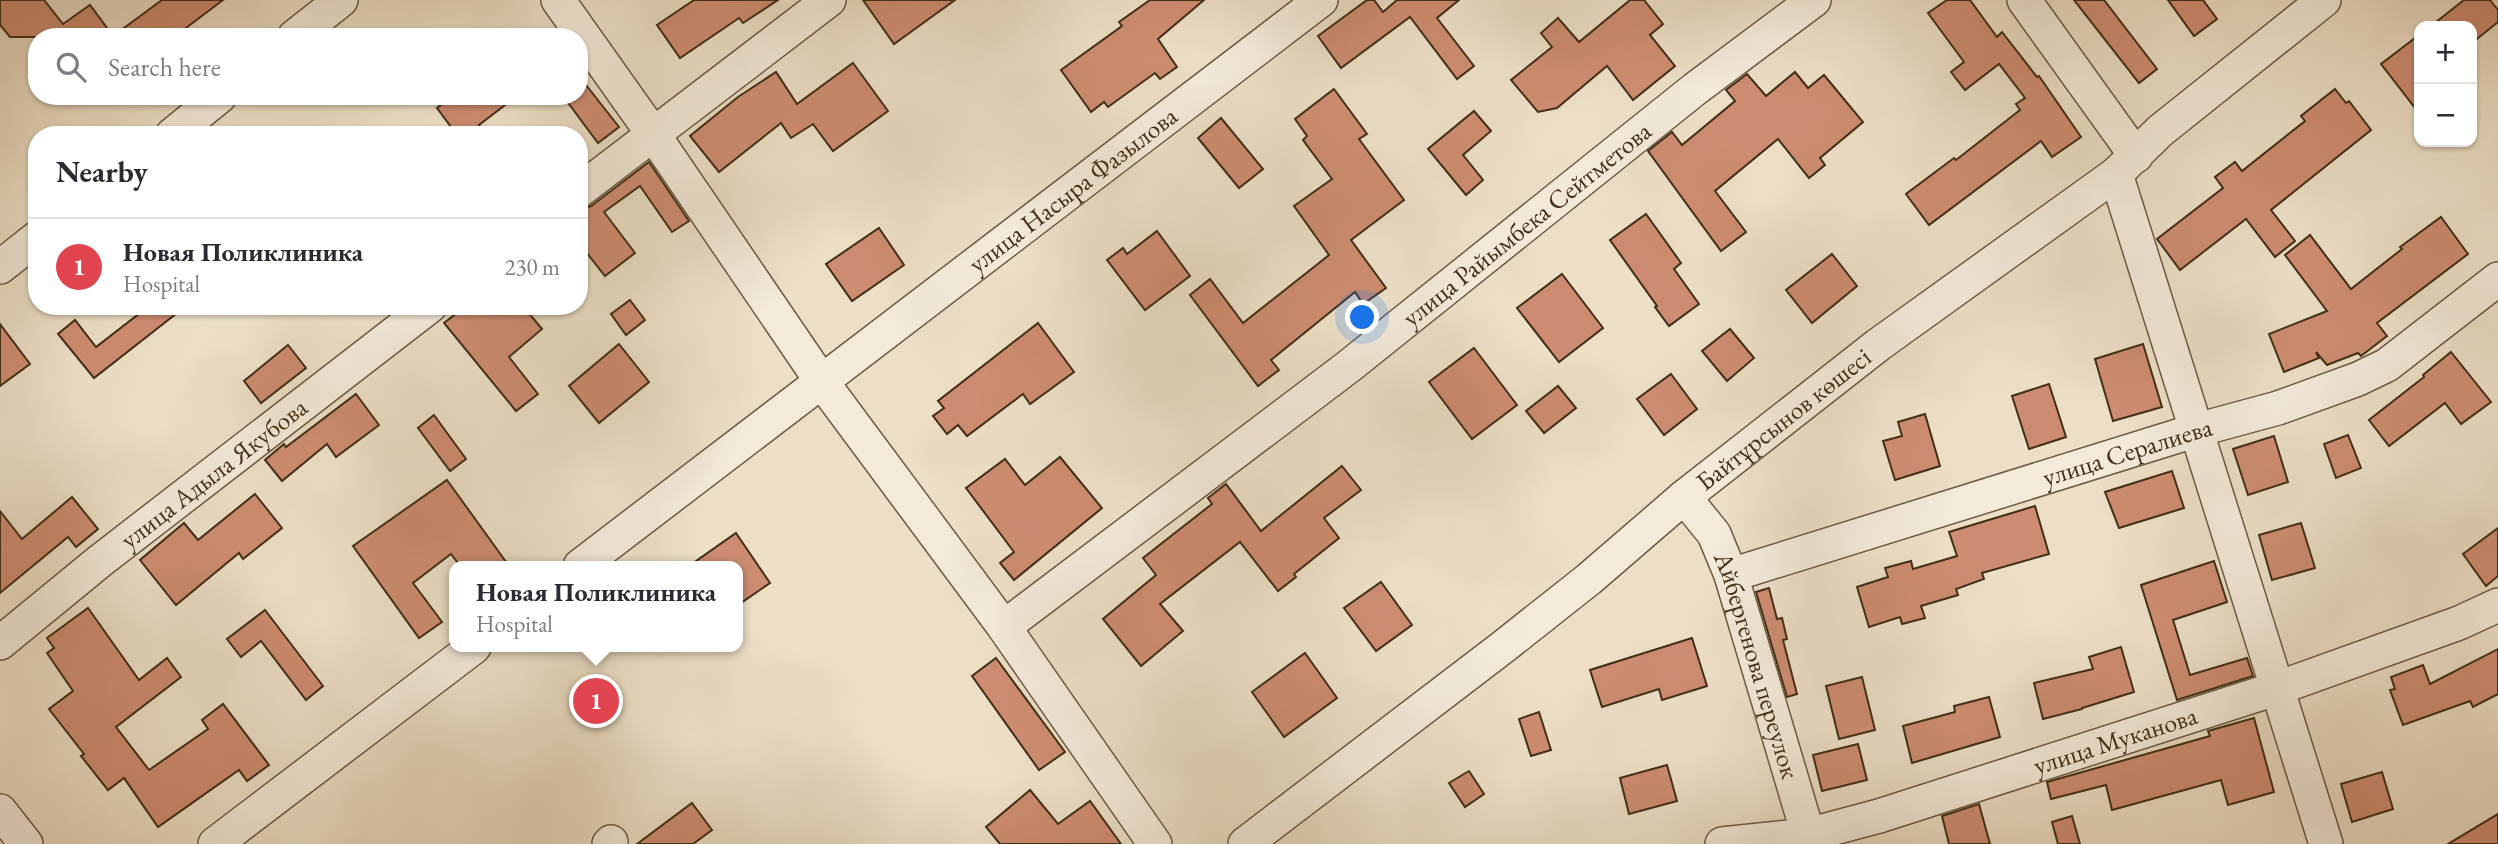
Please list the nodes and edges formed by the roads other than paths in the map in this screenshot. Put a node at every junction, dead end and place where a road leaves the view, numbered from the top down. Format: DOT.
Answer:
graph roads {
  1 [pos="341,0"];
  2 [pos="558,0"];
  3 [pos="829,0"];
  4 [pos="1321,0"];
  5 [pos="1814,0"];
  6 [pos="2024,0"];
  7 [pos="2324,0"];
  8 [pos="305,28"];
  9 [pos="578,28"];
  10 [pos="588,42"];
  11 [pos="209,105"];
  12 [pos="183,126"];
  13 [pos="653,134"];
  14 [pos="2126,165"];
  15 [pos="588,184"];
  16 [pos="28,245"];
  17 [pos="0,267"];
  18 [pos="2498,279"];
  19 [pos="418,315"];
  20 [pos="822,382"];
  21 [pos="2197,430"];
  22 [pos="1684,497"];
  23 [pos="587,561"];
  24 [pos="1731,575"];
  25 [pos="2498,605"];
  26 [pos="1004,627"];
  27 [pos="0,643"];
  28 [pos="467,652"];
  29 [pos="2278,688"];
  30 [pos="0,811"];
  31 [pos="1810,840"];
  32 [pos="26,844"];
  33 [pos="215,844"];
  34 [pos="1155,844"];
  35 [pos="1245,844"];
  36 [pos="1722,844"];
  37 [pos="2326,844"];
  1 -- 8 [label="street"];
  2 -- 9 [label="street"];
  3 -- 13 [label="street"];
  4 -- 20 [label="street, улица Насыра Фазылова"];
  5 -- 26 [label="street, улица Райымбека Сейтметова"];
  6 -- 14 [label="street"];
  7 -- 14 [label="street, Байтұрсынов көшесі"];
  10 -- 13 [label="street"];
  11 -- 12 [label="street"];
  13 -- 15 [label="street"];
  13 -- 20 [label="street"];
  14 -- 21 [label="street"];
  14 -- 22 [label="street, Байтұрсынов көшесі"];
  16 -- 17 [label="street"];
  18 -- 21 [label="street, улица Сералиева"];
  19 -- 27 [label="street, улица Адыла Якубова"];
  20 -- 23 [label="street, улица Насыра Фазылова"];
  20 -- 26 [label="street"];
  21 -- 24 [label="street, улица Сералиева"];
  21 -- 29 [label="street"];
  22 -- 24 [label="street, Айбергенова переулок"];
  22 -- 35 [label="street, Байтұрсынов көшесі"];
  24 -- 31 [label="street, Айбергенова переулок"];
  25 -- 29 [label="street, улица Муканова"];
  26 -- 34 [label="street"];
  28 -- 33 [label="street"];
  29 -- 31 [label="street, улица Муканова"];
  29 -- 37 [label="street"];
  30 -- 32 [label="street"];
  31 -- 36 [label="street, улица Муканова"];
}
